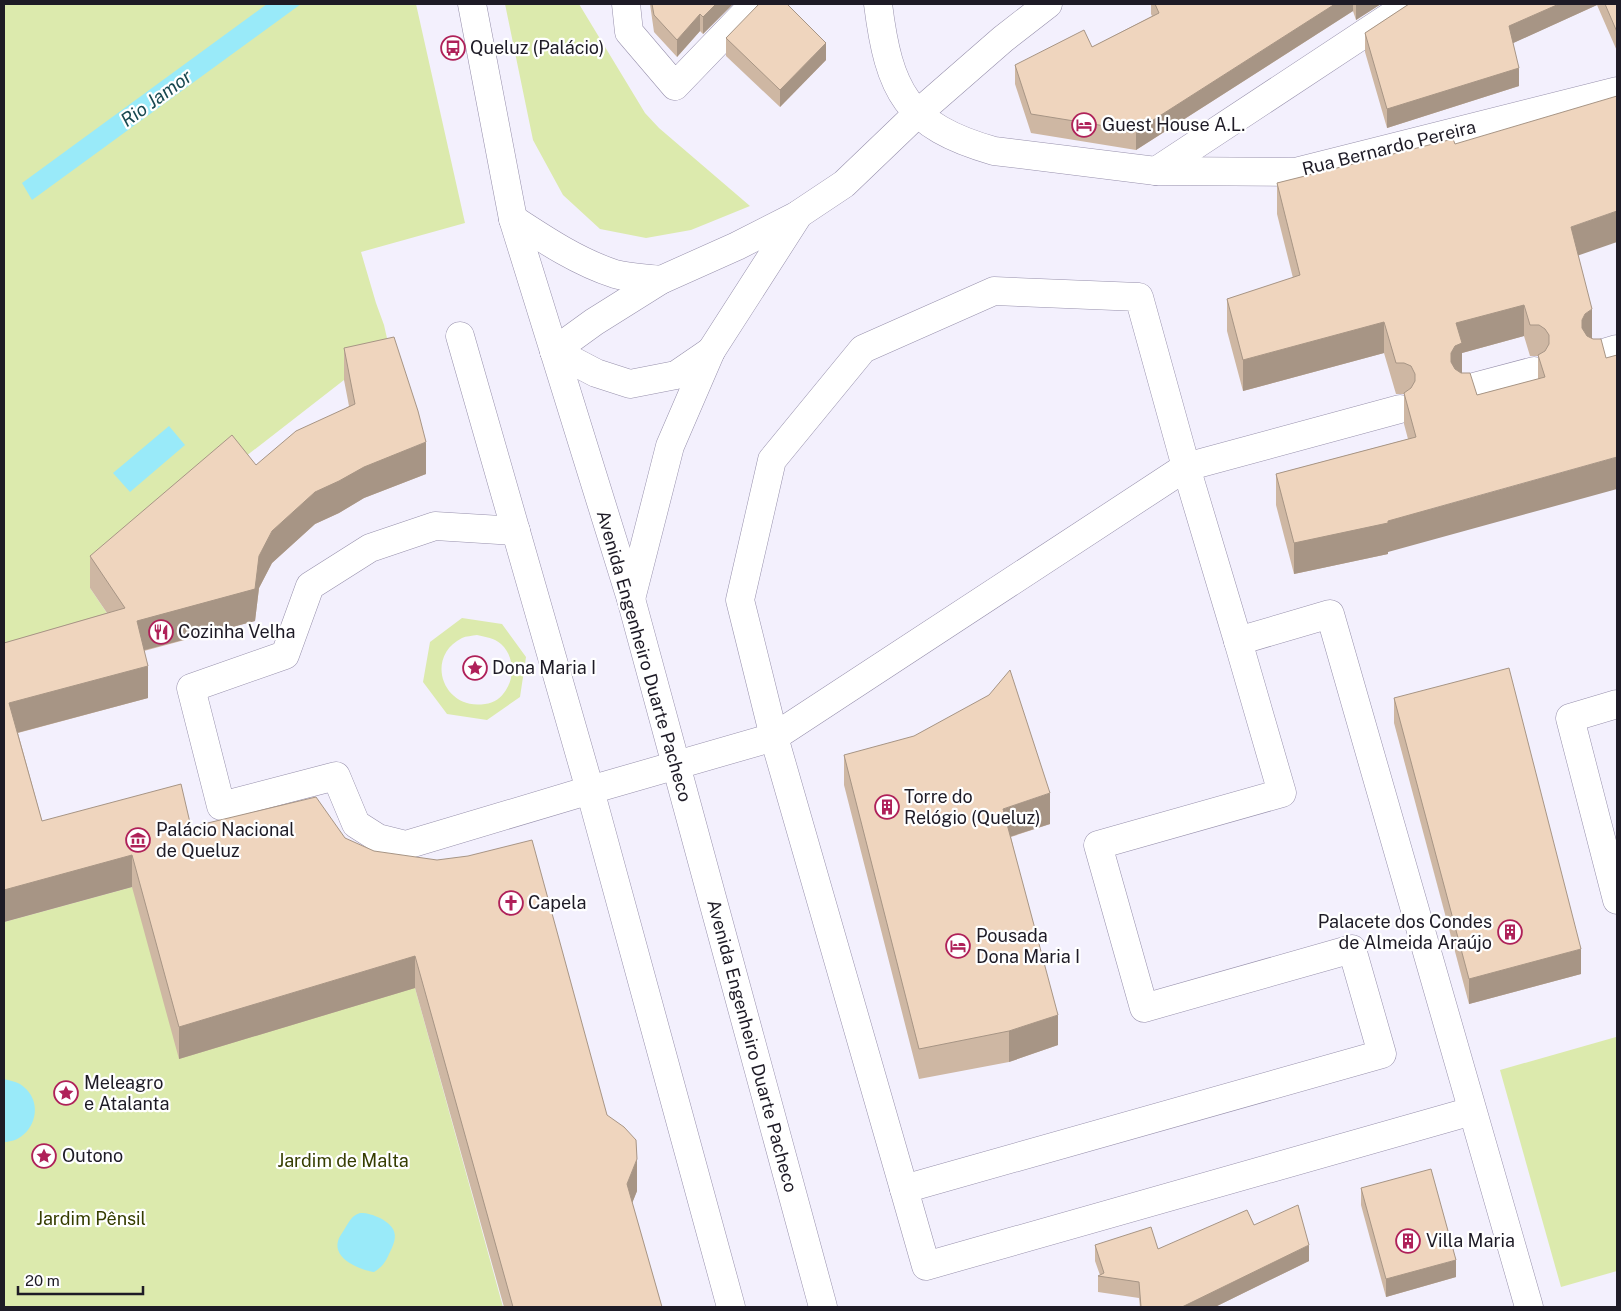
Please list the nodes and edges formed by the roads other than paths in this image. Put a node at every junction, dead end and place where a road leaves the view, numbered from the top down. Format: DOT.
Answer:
graph roads {
  1 [pos="472,4"];
  2 [pos="626,4"];
  3 [pos="754,4"];
  4 [pos="878,4"];
  5 [pos="1047,4"];
  6 [pos="1409,4"];
  7 [pos="1617,91"];
  8 [pos="917,114"];
  9 [pos="1156,171"];
  10 [pos="799,214"];
  11 [pos="513,219"];
  12 [pos="661,280"];
  13 [pos="460,336"];
  14 [pos="554,350"];
  15 [pos="711,351"];
  16 [pos="1534,371"];
  17 [pos="1466,389"];
  18 [pos="1400,409"];
  19 [pos="1186,467"];
  20 [pos="516,531"];
  21 [pos="631,600"];
  22 [pos="1238,640"];
  23 [pos="1617,704"];
  24 [pos="774,737"];
  25 [pos="675,766"];
  26 [pos="590,790"];
  27 [pos="1617,900"];
  28 [pos="1472,1111"];
  29 [pos="904,1189"];
  30 [pos="731,1307"];
  31 [pos="824,1307"];
  32 [pos="1529,1307"];
  1 -- 11 [label="street, Avenida Engenheiro Duarte Pacheco"];
  2 -- 3 [label="street"];
  4 -- 8 [label="street, Rua Bernardo Pereira"];
  5 -- 8 [label="street"];
  6 -- 9 [label="street"];
  7 -- 9 [label="street, Rua Bernardo Pereira"];
  8 -- 9 [label="street, Rua Bernardo Pereira"];
  8 -- 10 [label="street"];
  10 -- 12 [label="street"];
  10 -- 15 [label="street"];
  11 -- 12 [label="street"];
  11 -- 14 [label="street, Avenida Engenheiro Duarte Pacheco"];
  12 -- 14 [label="street"];
  13 -- 20 [label="street"];
  14 -- 15 [label="street"];
  14 -- 21 [label="street, Avenida Engenheiro Duarte Pacheco"];
  15 -- 21 [label="street"];
  16 -- 17 [label="street"];
  18 -- 19 [label="street"];
  19 -- 22 [label="street"];
  19 -- 24 [label="street"];
  19 -- 24 [label="street"];
  20 -- 26 [label="street"];
  20 -- 26 [label="street"];
  21 -- 25 [label="street, Avenida Engenheiro Duarte Pacheco"];
  22 -- 28 [label="street"];
  22 -- 29 [label="street"];
  23 -- 27 [label="street"];
  24 -- 25 [label="street"];
  24 -- 29 [label="street"];
  25 -- 26 [label="street"];
  25 -- 31 [label="street, Avenida Engenheiro Duarte Pacheco"];
  26 -- 30 [label="street"];
  28 -- 29 [label="street"];
  28 -- 32 [label="street"];
}
